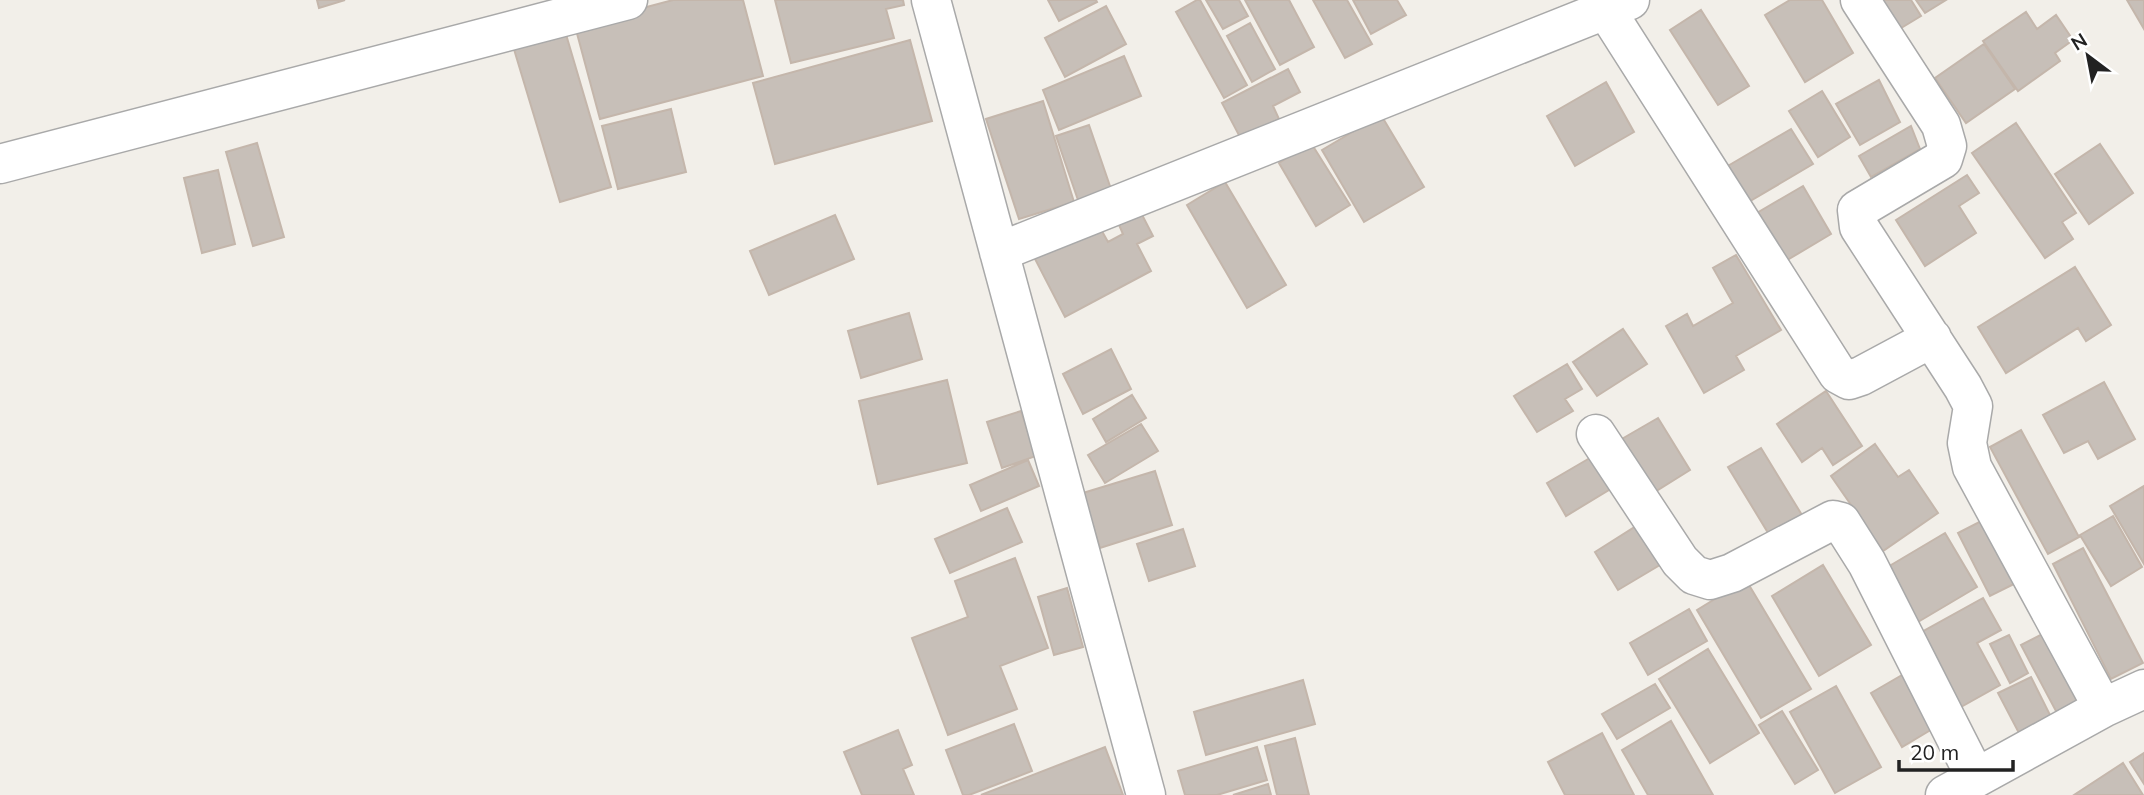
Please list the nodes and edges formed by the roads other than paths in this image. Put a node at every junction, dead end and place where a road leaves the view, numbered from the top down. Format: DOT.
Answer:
graph roads {
  1 [pos="628,0"];
  2 [pos="931,0"];
  3 [pos="1860,0"];
  4 [pos="1618,5"];
  5 [pos="0,164"];
  6 [pos="999,251"];
  7 [pos="1932,338"];
  8 [pos="1596,434"];
  9 [pos="2144,689"];
  10 [pos="2103,708"];
  11 [pos="1961,786"];
  12 [pos="1146,795"];
  1 -- 5 [label="street"];
  2 -- 6 [label="street"];
  3 -- 7 [label="street"];
  4 -- 6 [label="street"];
  4 -- 7 [label="street"];
  6 -- 12 [label="street"];
  7 -- 10 [label="street"];
  8 -- 11 [label="street"];
  9 -- 10 [label="street"];
  10 -- 11 [label="street"];
}
